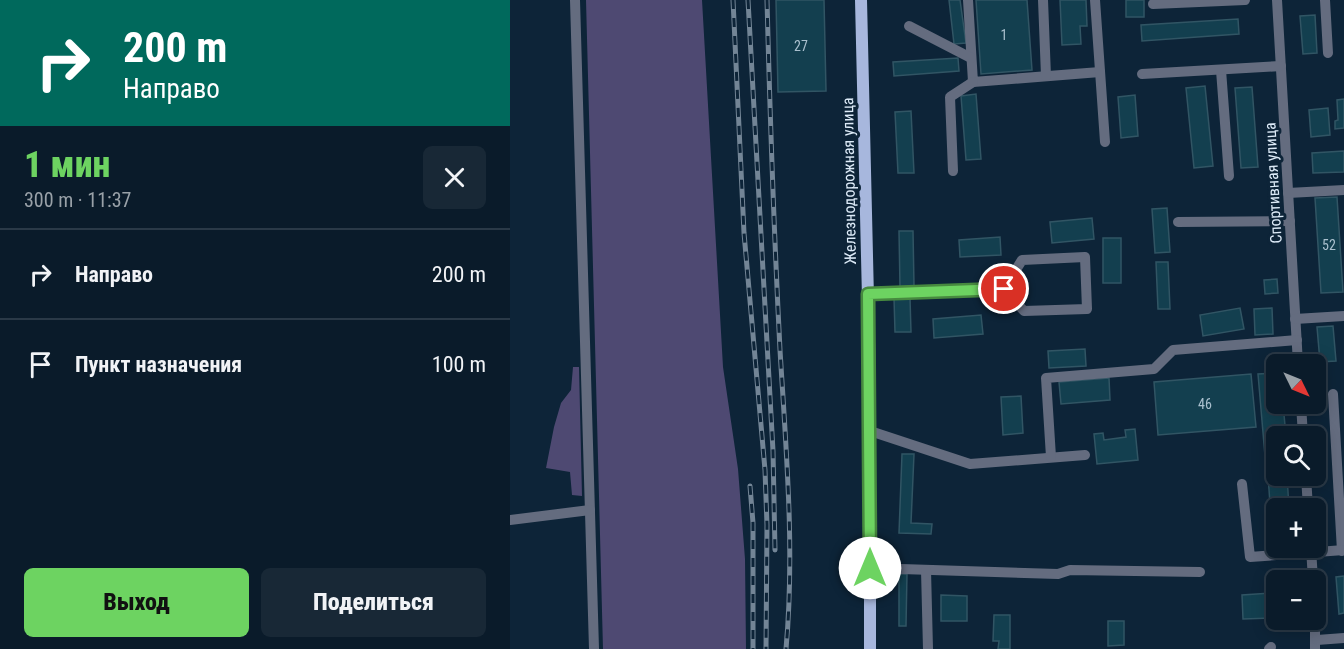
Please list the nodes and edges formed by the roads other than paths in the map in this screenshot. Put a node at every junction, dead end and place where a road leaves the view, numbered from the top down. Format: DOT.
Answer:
graph roads {
  1 [pos="575,0"];
  2 [pos="861,0"];
  3 [pos="968,0"];
  4 [pos="1043,0"];
  5 [pos="1095,0"];
  6 [pos="1245,0"];
  7 [pos="1277,0"];
  8 [pos="1325,0"];
  9 [pos="1153,4"];
  10 [pos="909,26"];
  11 [pos="1328,52"];
  12 [pos="971,58"];
  13 [pos="1281,66"];
  14 [pos="1221,70"];
  15 [pos="1100,72"];
  16 [pos="1142,74"];
  17 [pos="1046,76"];
  18 [pos="973,82"];
  19 [pos="1105,142"];
  20 [pos="953,171"];
  21 [pos="1228,176"];
  22 [pos="1344,190"];
  23 [pos="1288,193"];
  24 [pos="1290,221"];
  25 [pos="1178,222"];
  26 [pos="1004,289"];
  27 [pos="868,294"];
  28 [pos="1344,316"];
  29 [pos="1295,319"];
  30 [pos="1297,340"];
  31 [pos="1298,354"];
  32 [pos="1333,394"];
  33 [pos="870,431"];
  34 [pos="1085,455"];
  35 [pos="1051,457"];
  36 [pos="1242,484"];
  37 [pos="590,510"];
  38 [pos="510,520"];
  39 [pos="1326,550"];
  40 [pos="1343,550"];
  41 [pos="1266,555"];
  42 [pos="870,568"];
  43 [pos="926,570"];
  44 [pos="1200,572"];
  45 [pos="1344,638"];
  46 [pos="1316,645"];
  47 [pos="594,649"];
  48 [pos="870,649"];
  49 [pos="928,649"];
  1 -- 37 [label="street"];
  2 -- 27 [label="main road, Железнодорожная улица"];
  3 -- 12 [label="street"];
  4 -- 17 [label="street"];
  5 -- 15 [label="street"];
  6 -- 9 [label="street"];
  7 -- 13 [label="street, Спортивная улица"];
  8 -- 11 [label="street"];
  10 -- 12 [label="street"];
  12 -- 18 [label="street"];
  13 -- 14 [label="street"];
  13 -- 23 [label="street, Спортивная улица"];
  14 -- 16 [label="street"];
  14 -- 21 [label="street"];
  15 -- 17 [label="street"];
  15 -- 19 [label="street"];
  17 -- 18 [label="street"];
  18 -- 20 [label="street"];
  22 -- 23 [label="street"];
  23 -- 24 [label="street, Спортивная улица"];
  24 -- 25 [label="street"];
  24 -- 29 [label="street, Спортивная улица"];
  26 -- 26 [label="street"];
  26 -- 27 [label="street"];
  27 -- 33 [label="main road, Железнодорожная улица"];
  28 -- 29 [label="street"];
  29 -- 30 [label="street, Спортивная улица"];
  30 -- 31 [label="street, Спортивная улица"];
  30 -- 35 [label="street"];
  32 -- 40 [label="street"];
  33 -- 35 [label="street"];
  33 -- 42 [label="main road, Железнодорожная улица"];
  34 -- 35 [label="street"];
  36 -- 41 [label="street"];
  37 -- 38 [label="street"];
  37 -- 47 [label="street"];
  39 -- 40 [label="street"];
  42 -- 43 [label="street"];
  42 -- 48 [label="main road, Железнодорожная улица"];
  43 -- 44 [label="street"];
  43 -- 49 [label="street"];
  45 -- 46 [label="street"];
}
